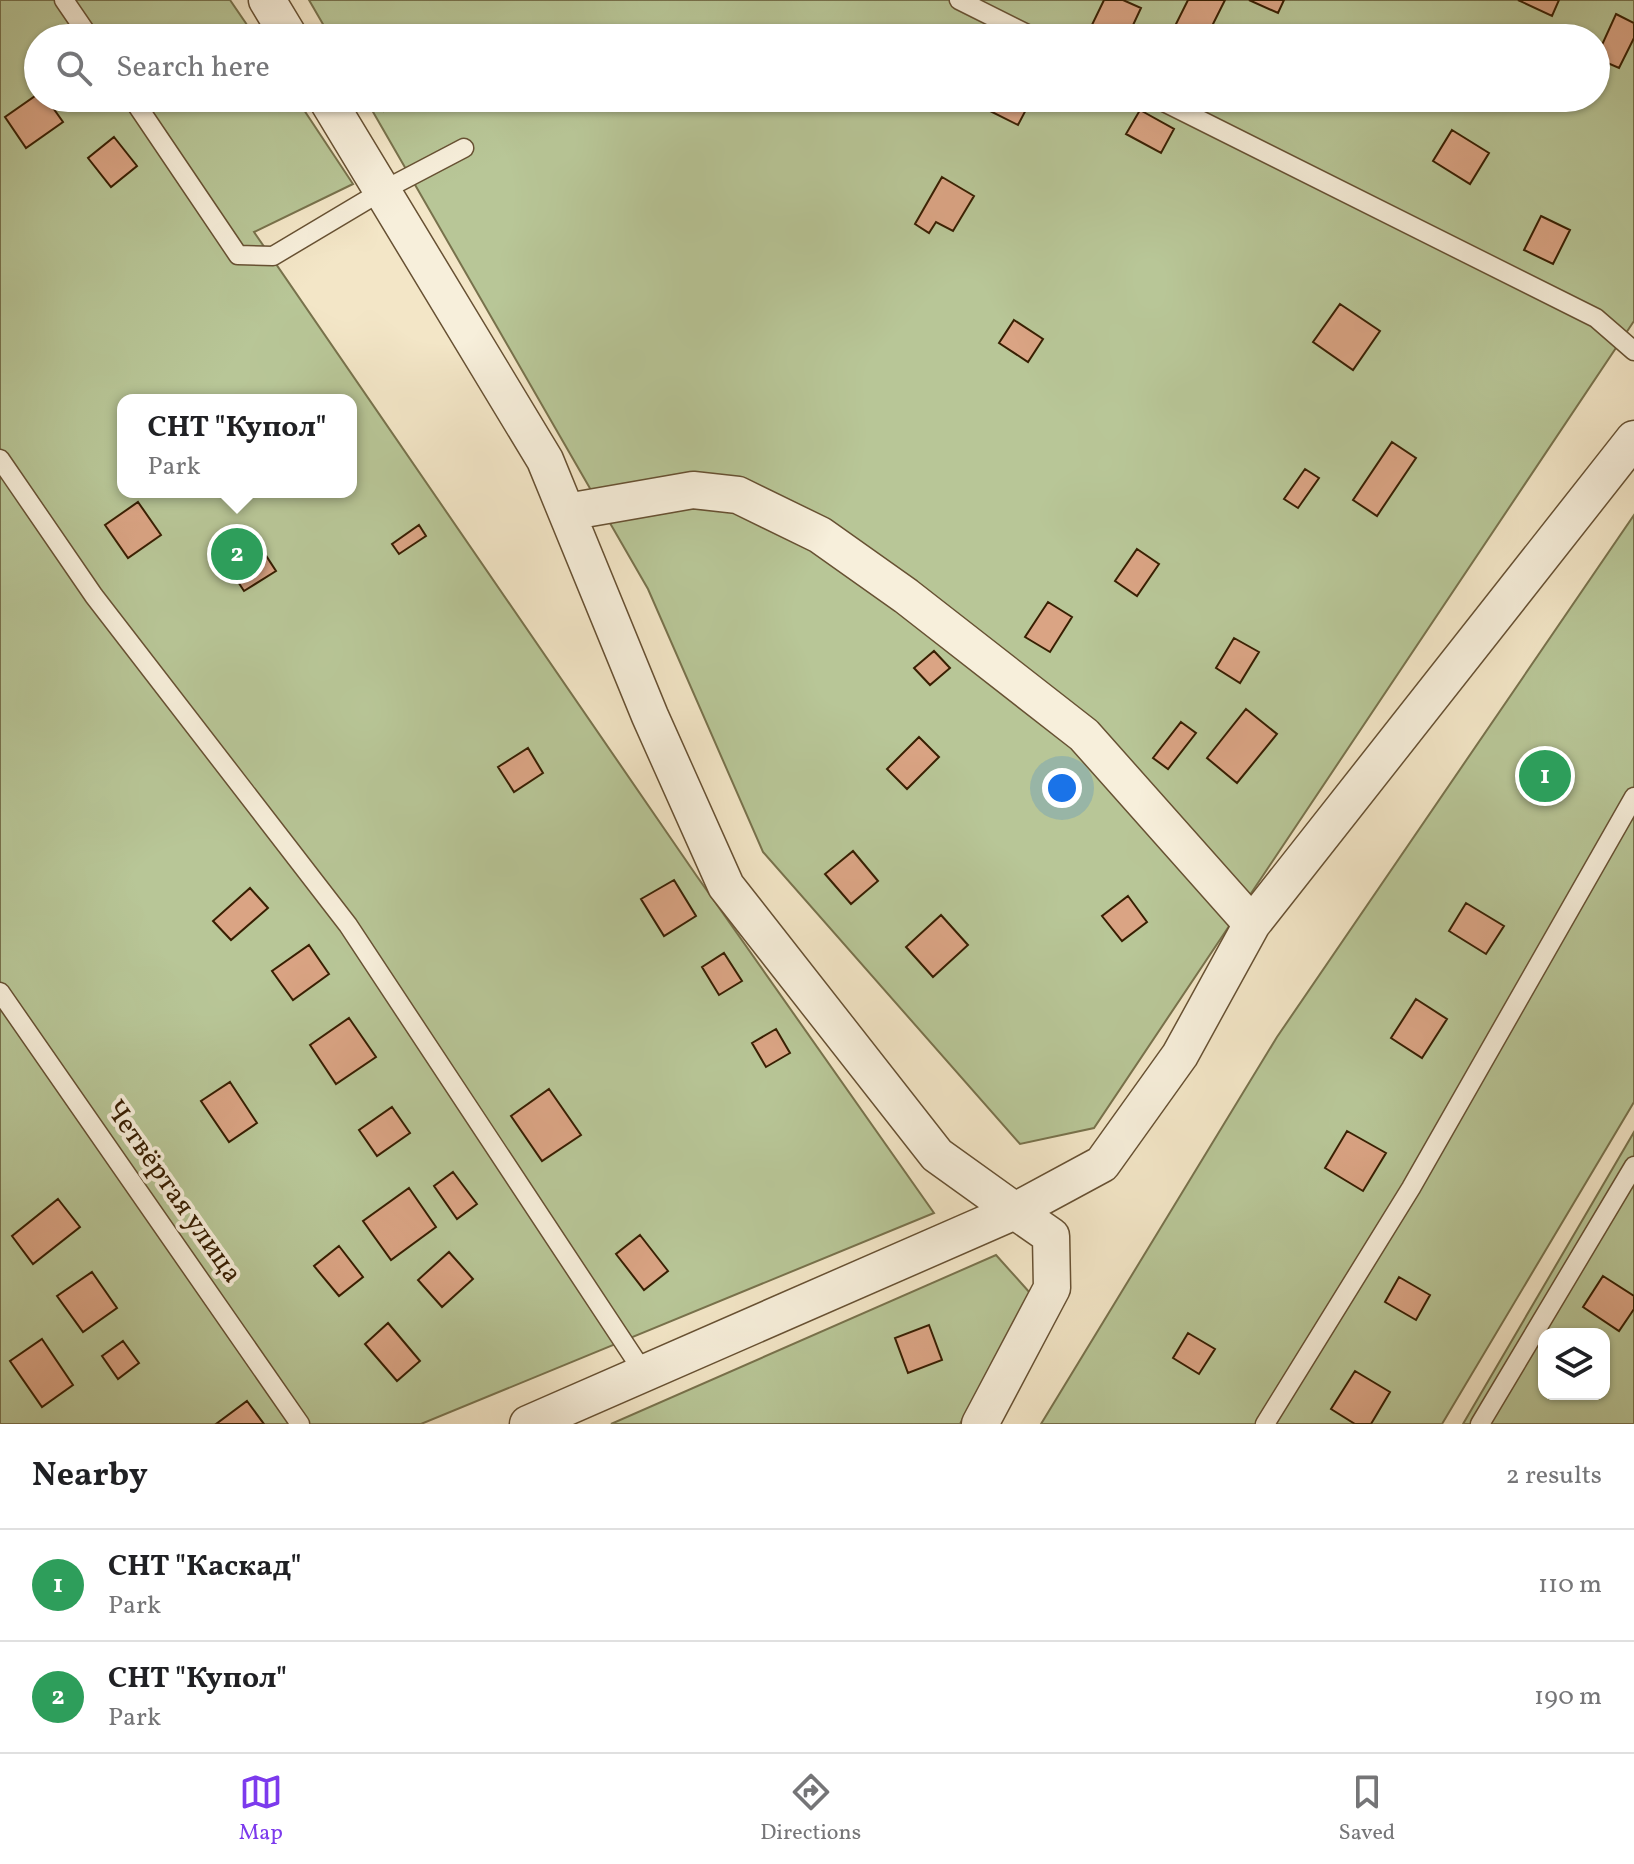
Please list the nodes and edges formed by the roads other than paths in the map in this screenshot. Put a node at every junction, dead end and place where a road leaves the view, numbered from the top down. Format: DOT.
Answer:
graph roads {
  1 [pos="64,0"];
  2 [pos="267,0"];
  3 [pos="959,0"];
  4 [pos="80,24"];
  5 [pos="282,24"];
  6 [pos="1007,24"];
  7 [pos="141,112"];
  8 [pos="334,112"];
  9 [pos="1184,112"];
  10 [pos="464,148"];
  11 [pos="382,191"];
  12 [pos="1634,351"];
  13 [pos="1634,439"];
  14 [pos="0,459"];
  15 [pos="567,512"];
  16 [pos="1634,797"];
  17 [pos="1252,924"];
  18 [pos="0,992"];
  19 [pos="1634,1166"];
  20 [pos="1015,1211"];
  21 [pos="644,1373"];
  22 [pos="300,1424"];
  23 [pos="528,1424"];
  24 [pos="980,1424"];
  25 [pos="1265,1424"];
  26 [pos="1480,1424"];
  1 -- 4 [label="lane"];
  2 -- 5 [label="street"];
  3 -- 6 [label="lane"];
  7 -- 11 [label="lane"];
  8 -- 11 [label="street"];
  9 -- 12 [label="lane"];
  10 -- 11 [label="lane"];
  11 -- 15 [label="street"];
  13 -- 17 [label="street"];
  14 -- 21 [label="lane"];
  15 -- 17 [label="street"];
  15 -- 20 [label="street"];
  16 -- 25 [label="lane"];
  17 -- 20 [label="street"];
  18 -- 22 [label="lane, Четвёртая улица"];
  19 -- 26 [label="lane"];
  20 -- 21 [label="street"];
  20 -- 24 [label="street"];
  21 -- 23 [label="street"];
}
